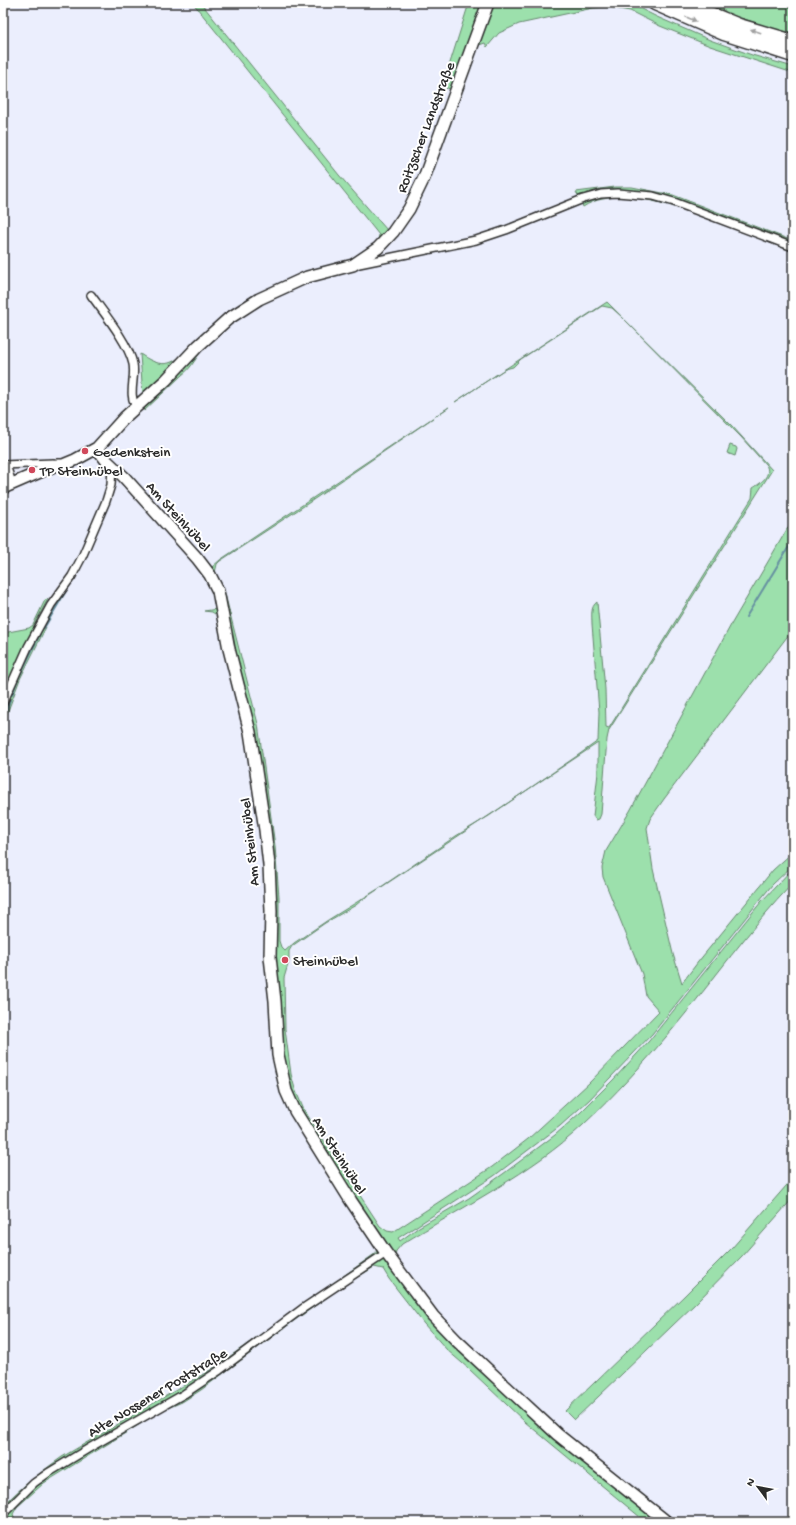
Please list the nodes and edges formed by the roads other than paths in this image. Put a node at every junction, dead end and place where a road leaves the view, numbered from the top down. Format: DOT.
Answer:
graph roads {
  1 [pos="488,3"];
  2 [pos="655,3"];
  3 [pos="683,3"];
  4 [pos="793,42"];
  5 [pos="793,55"];
  6 [pos="793,247"];
  7 [pos="378,248"];
  8 [pos="384,258"];
  9 [pos="353,265"];
  10 [pos="92,295"];
  11 [pos="140,404"];
  12 [pos="97,448"];
  13 [pos="5,465"];
  14 [pos="56,465"];
  15 [pos="112,467"];
  16 [pos="8,486"];
  17 [pos="3,703"];
  18 [pos="386,1252"];
  19 [pos="3,1514"];
  20 [pos="667,1522"];
  1 -- 7 [label="street, Roitzscher Landstraße"];
  2 -- 5 [label="highway, one-way"];
  4 -- 3 [label="highway, one-way"];
  6 -- 8 [label="street"];
  7 -- 8 [label="street"];
  7 -- 9 [label="street, Roitzscher Landstraße"];
  8 -- 9 [label="street"];
  9 -- 11 [label="street, Roitzscher Landstraße"];
  10 -- 11 [label="street"];
  11 -- 12 [label="street, Roitzscher Landstraße"];
  12 -- 14 [label="street, Roitzscher Landstraße"];
  12 -- 15 [label="street, Am Steinhübel"];
  13 -- 14 [label="street"];
  13 -- 16 [label="street"];
  14 -- 16 [label="street, Roitzscher Landstraße"];
  15 -- 17 [label="street"];
  15 -- 18 [label="street, Am Steinhübel"];
  18 -- 19 [label="street, Alte Nossener Poststraße"];
  18 -- 20 [label="street, Am Steinhübel"];
}
